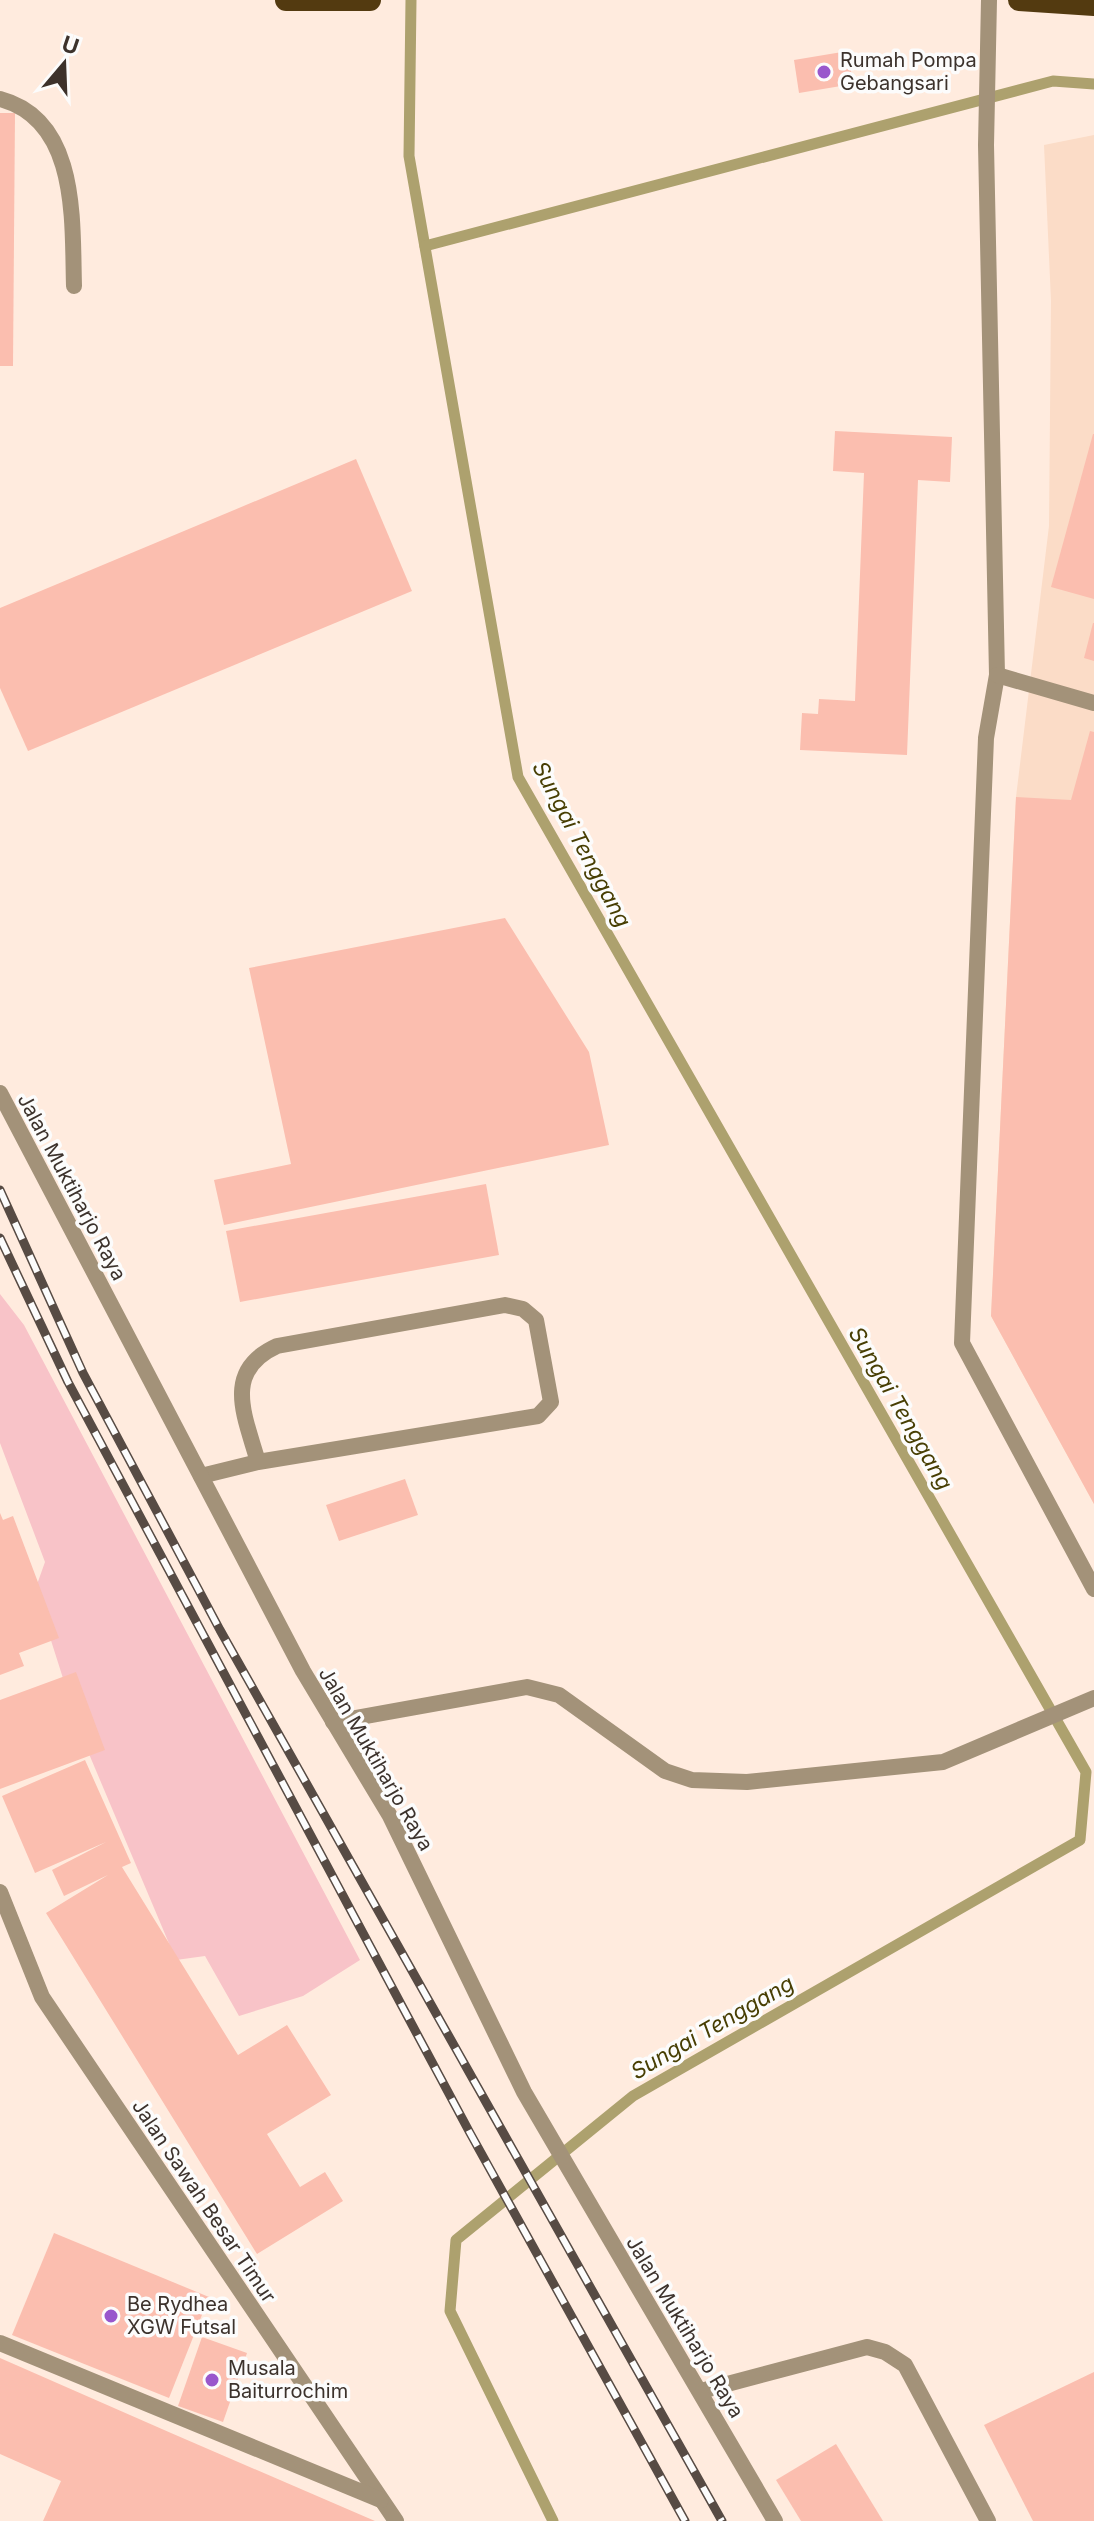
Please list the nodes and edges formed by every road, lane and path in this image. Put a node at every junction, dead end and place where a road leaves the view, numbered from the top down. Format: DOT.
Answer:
graph roads {
  1 [pos="286,0"];
  2 [pos="370,0"];
  3 [pos="989,0"];
  4 [pos="1019,0"];
  5 [pos="350,1"];
  6 [pos="1094,5"];
  7 [pos="0,99"];
  8 [pos="74,286"];
  9 [pos="997,675"];
  10 [pos="1094,703"];
  11 [pos="0,1093"];
  12 [pos="258,1462"];
  13 [pos="201,1476"];
  14 [pos="1094,1589"];
  15 [pos="1094,1698"];
  16 [pos="333,1722"];
  17 [pos="0,1892"];
  18 [pos="0,2343"];
  19 [pos="701,2391"];
  20 [pos="381,2500"];
  21 [pos="396,2521"];
  22 [pos="775,2521"];
  23 [pos="988,2521"];
  1 -- 5 [label="highway"];
  2 -- 5 [label="highway"];
  3 -- 9 [label="street"];
  4 -- 6 [label="highway"];
  7 -- 8 [label="street"];
  9 -- 10 [label="street"];
  9 -- 14 [label="street"];
  11 -- 13 [label="street, Jalan Muktiharjo Raya"];
  12 -- 12 [label="street"];
  12 -- 13 [label="street"];
  13 -- 16 [label="street, Jalan Muktiharjo Raya"];
  15 -- 16 [label="street"];
  16 -- 19 [label="street, Jalan Muktiharjo Raya"];
  17 -- 20 [label="street, Jalan Sawah Besar Timur"];
  18 -- 20 [label="street"];
  19 -- 22 [label="street, Jalan Muktiharjo Raya"];
  19 -- 23 [label="street"];
  20 -- 21 [label="street, Jalan Sawah Besar Timur"];
}
